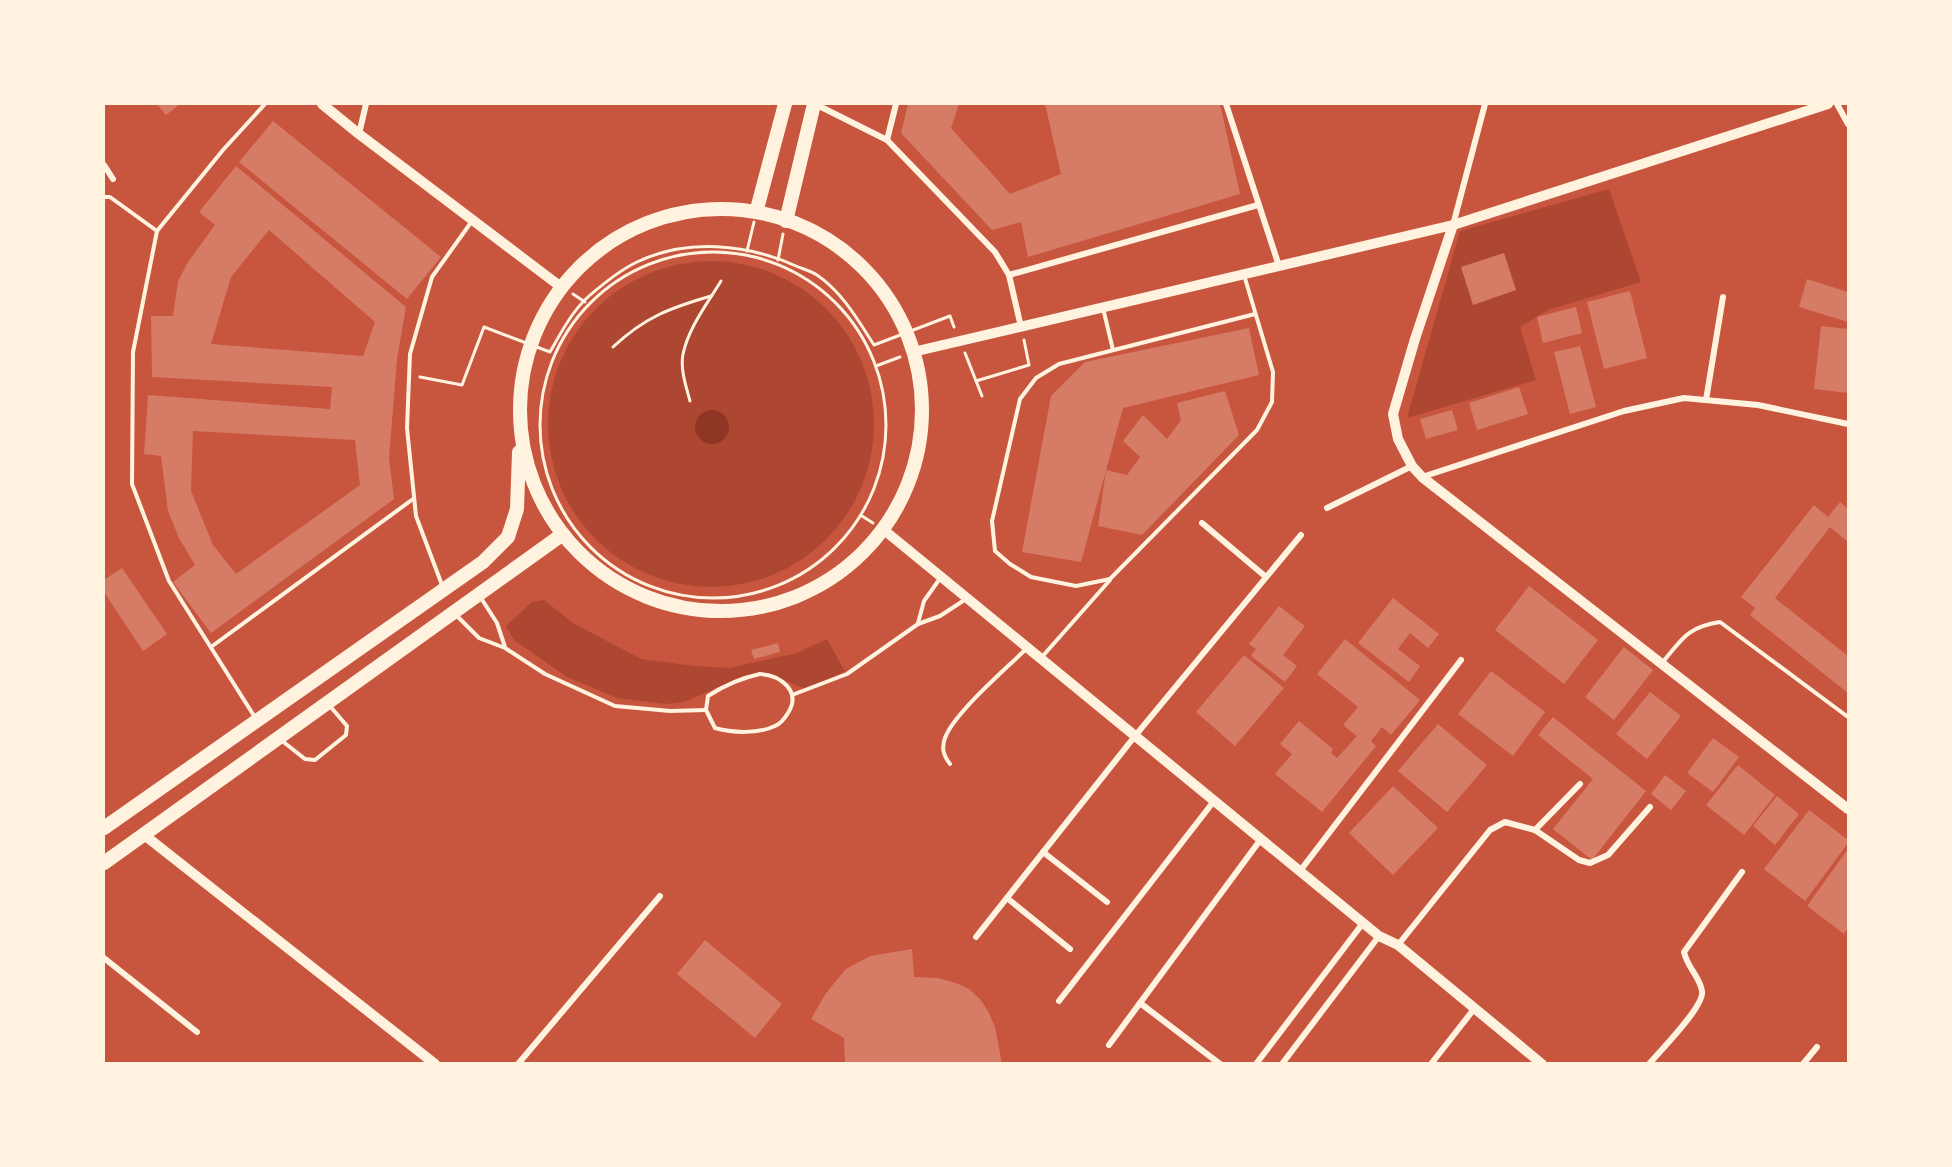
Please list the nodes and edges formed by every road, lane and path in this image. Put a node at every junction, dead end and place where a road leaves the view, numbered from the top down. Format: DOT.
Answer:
graph roads {
  1 [pos="265,104"];
  2 [pos="322,104"];
  3 [pos="366,104"];
  4 [pos="784,104"];
  5 [pos="814,104"];
  6 [pos="896,104"];
  7 [pos="1226,104"];
  8 [pos="1485,104"];
  9 [pos="1828,104"];
  10 [pos="1837,104"];
  11 [pos="1848,124"];
  12 [pos="358,134"];
  13 [pos="887,140"];
  14 [pos="104,165"];
  15 [pos="113,179"];
  16 [pos="104,197"];
  17 [pos="1258,205"];
  18 [pos="757,208"];
  19 [pos="472,220"];
  20 [pos="786,221"];
  21 [pos="1453,225"];
  22 [pos="157,231"];
  23 [pos="747,254"];
  24 [pos="777,264"];
  25 [pos="1279,266"];
  26 [pos="1244,274"];
  27 [pos="1010,275"];
  28 [pos="721,281"];
  29 [pos="561,287"];
  30 [pos="712,295"];
  31 [pos="1723,297"];
  32 [pos="1102,308"];
  33 [pos="1255,314"];
  34 [pos="954,327"];
  35 [pos="1021,327"];
  36 [pos="613,347"];
  37 [pos="963,348"];
  38 [pos="1113,350"];
  39 [pos="913,352"];
  40 [pos="876,366"];
  41 [pos="409,375"];
  42 [pos="976,381"];
  43 [pos="982,396"];
  44 [pos="1706,400"];
  45 [pos="690,401"];
  46 [pos="520,424"];
  47 [pos="1848,424"];
  48 [pos="1412,466"];
  49 [pos="1422,477"];
  50 [pos="414,498"];
  51 [pos="1327,508"];
  52 [pos="1202,523"];
  53 [pos="884,530"];
  54 [pos="563,534"];
  55 [pos="1301,535"];
  56 [pos="941,577"];
  57 [pos="1266,577"];
  58 [pos="1110,579"];
  59 [pos="444,590"];
  60 [pos="479,594"];
  61 [pos="967,598"];
  62 [pos="454,612"];
  63 [pos="918,624"];
  64 [pos="211,647"];
  65 [pos="505,648"];
  66 [pos="1028,648"];
  67 [pos="1041,659"];
  68 [pos="1461,660"];
  69 [pos="1661,663"];
  70 [pos="792,695"];
  71 [pos="327,703"];
  72 [pos="706,710"];
  73 [pos="1848,717"];
  74 [pos="257,720"];
  75 [pos="1135,736"];
  76 [pos="278,737"];
  77 [pos="950,764"];
  78 [pos="1580,784"];
  79 [pos="1214,801"];
  80 [pos="1650,807"];
  81 [pos="1848,809"];
  82 [pos="104,828"];
  83 [pos="1535,830"];
  84 [pos="144,834"];
  85 [pos="1261,839"];
  86 [pos="1043,852"];
  87 [pos="104,863"];
  88 [pos="1300,871"];
  89 [pos="1742,872"];
  90 [pos="660,896"];
  91 [pos="1007,898"];
  92 [pos="1107,902"];
  93 [pos="1363,923"];
  94 [pos="1379,936"];
  95 [pos="976,937"];
  96 [pos="1398,945"];
  97 [pos="1070,949"];
  98 [pos="104,958"];
  99 [pos="1059,1001"];
  100 [pos="1140,1003"];
  101 [pos="1474,1009"];
  102 [pos="196,1032"];
  103 [pos="1109,1045"];
  104 [pos="1817,1047"];
  105 [pos="435,1064"];
  106 [pos="518,1064"];
  107 [pos="1220,1064"];
  108 [pos="1256,1064"];
  109 [pos="1282,1064"];
  110 [pos="1431,1064"];
  111 [pos="1542,1064"];
  112 [pos="1649,1064"];
  113 [pos="1803,1064"];
  1 -- 22 [label="lane"];
  2 -- 12 [label="street"];
  3 -- 12 [label="street"];
  4 -- 18 [label="main road"];
  5 -- 13 [label="street"];
  5 -- 20 [label="main road"];
  6 -- 13 [label="street"];
  7 -- 17 [label="street"];
  8 -- 21 [label="street"];
  9 -- 21 [label="street"];
  10 -- 11 [label="street"];
  12 -- 19 [label="street"];
  13 -- 27 [label="street"];
  14 -- 15 [label="street"];
  16 -- 22 [label="lane"];
  17 -- 25 [label="street"];
  17 -- 27 [label="street"];
  18 -- 20 [label="main road"];
  18 -- 23 [label="path"];
  18 -- 29 [label="main road"];
  19 -- 29 [label="street"];
  19 -- 41 [label="lane"];
  20 -- 24 [label="path"];
  20 -- 39 [label="main road"];
  21 -- 25 [label="street"];
  21 -- 48 [label="street"];
  22 -- 64 [label="lane"];
  23 -- 24 [label="path"];
  23 -- 40 [label="path"];
  24 -- 40 [label="path"];
  25 -- 26 [label="street"];
  26 -- 32 [label="street"];
  26 -- 33 [label="lane"];
  27 -- 35 [label="street"];
  28 -- 30 [label="path"];
  29 -- 46 [label="main road"];
  30 -- 36 [label="path"];
  30 -- 45 [label="path"];
  31 -- 44 [label="street"];
  32 -- 35 [label="street"];
  32 -- 38 [label="lane"];
  33 -- 38 [label="lane"];
  33 -- 58 [label="lane"];
  34 -- 41 [label="path"];
  35 -- 39 [label="street"];
  35 -- 42 [label="path"];
  37 -- 42 [label="path"];
  38 -- 58 [label="lane"];
  39 -- 40 [label="path"];
  39 -- 53 [label="main road"];
  41 -- 50 [label="lane"];
  42 -- 43 [label="path"];
  44 -- 47 [label="street"];
  44 -- 49 [label="street"];
  46 -- 54 [label="main road"];
  46 -- 59 [label="main road"];
  48 -- 49 [label="street"];
  48 -- 51 [label="street"];
  49 -- 69 [label="street"];
  50 -- 59 [label="lane"];
  50 -- 64 [label="lane"];
  52 -- 57 [label="street"];
  53 -- 54 [label="main road"];
  53 -- 56 [label="street"];
  54 -- 60 [label="main road"];
  55 -- 57 [label="street"];
  56 -- 61 [label="street"];
  56 -- 63 [label="lane"];
  57 -- 75 [label="street"];
  58 -- 67 [label="lane"];
  59 -- 74 [label="main road"];
  60 -- 62 [label="main road"];
  60 -- 65 [label="lane"];
  61 -- 63 [label="lane"];
  61 -- 66 [label="street"];
  62 -- 65 [label="lane"];
  62 -- 71 [label="main road"];
  63 -- 70 [label="lane"];
  64 -- 74 [label="lane"];
  65 -- 72 [label="lane"];
  66 -- 67 [label="street"];
  66 -- 77 [label="lane"];
  67 -- 75 [label="street"];
  68 -- 88 [label="street"];
  69 -- 73 [label="lane"];
  69 -- 81 [label="street"];
  70 -- 72 [label="lane"];
  70 -- 72 [label="lane"];
  71 -- 76 [label="main road"];
  71 -- 76 [label="lane"];
  74 -- 82 [label="main road"];
  75 -- 79 [label="street"];
  75 -- 86 [label="street"];
  76 -- 84 [label="main road"];
  78 -- 83 [label="street"];
  79 -- 85 [label="street"];
  79 -- 99 [label="street"];
  80 -- 83 [label="street"];
  83 -- 96 [label="street"];
  84 -- 87 [label="main road"];
  84 -- 105 [label="street"];
  85 -- 88 [label="street"];
  85 -- 100 [label="street"];
  86 -- 91 [label="street"];
  86 -- 92 [label="street"];
  88 -- 93 [label="street"];
  89 -- 112 [label="street"];
  90 -- 106 [label="street"];
  91 -- 95 [label="street"];
  91 -- 97 [label="street"];
  93 -- 94 [label="street"];
  93 -- 108 [label="street"];
  94 -- 96 [label="street"];
  94 -- 109 [label="street"];
  96 -- 101 [label="street"];
  98 -- 102 [label="street"];
  100 -- 103 [label="street"];
  100 -- 107 [label="street"];
  101 -- 110 [label="street"];
  101 -- 111 [label="street"];
  104 -- 113 [label="street"];
}
